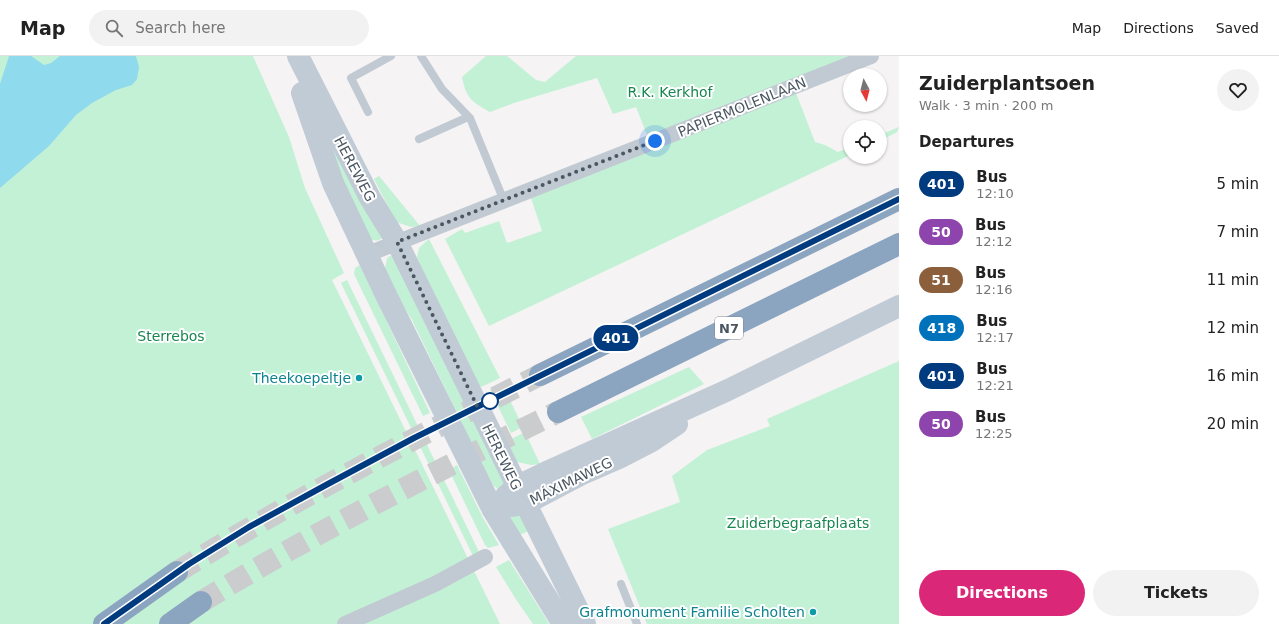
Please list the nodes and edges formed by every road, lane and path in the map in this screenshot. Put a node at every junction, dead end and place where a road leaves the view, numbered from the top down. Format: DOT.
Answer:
graph roads {
  1 [pos="284,56"];
  2 [pos="298,56"];
  3 [pos="391,56"];
  4 [pos="421,56"];
  5 [pos="870,56"];
  6 [pos="368,112"];
  7 [pos="468,116"];
  8 [pos="419,139"];
  9 [pos="899,199"];
  10 [pos="504,201"];
  11 [pos="397,242"];
  12 [pos="899,244"];
  13 [pos="368,254"];
  14 [pos="899,306"];
  15 [pos="540,375"];
  16 [pos="558,412"];
  17 [pos="521,495"];
  18 [pos="493,510"];
  19 [pos="486,557"];
  20 [pos="177,572"];
  21 [pos="621,584"];
  22 [pos="201,602"];
  23 [pos="104,624"];
  24 [pos="170,624"];
  25 [pos="345,624"];
  26 [pos="563,624"];
  27 [pos="585,624"];
  28 [pos="638,624"];
  1 -- 13 [label="main road, HEREWEG"];
  2 -- 11 [label="main road, HEREWEG"];
  3 -- 6 [label="lane"];
  4 -- 7 [label="lane"];
  5 -- 10 [label="street, PAPIERMOLENLAAN"];
  7 -- 8 [label="lane"];
  7 -- 10 [label="lane"];
  9 -- 15 [label="highway"];
  10 -- 11 [label="street, PAPIERMOLENLAAN"];
  11 -- 13 [label="street, PAPIERMOLENLAAN"];
  11 -- 17 [label="main road, HEREWEG"];
  12 -- 16 [label="highway, N7"];
  13 -- 18 [label="main road, HEREWEG"];
  14 -- 17 [label="main road, MÁXIMAWEG"];
  17 -- 18 [label="main road, MÁXIMAWEG"];
  17 -- 27 [label="main road, HEREWEG"];
  18 -- 26 [label="main road, HEREWEG"];
  19 -- 25 [label="street"];
  20 -- 23 [label="highway"];
  21 -- 28 [label="lane"];
  22 -- 24 [label="highway"];
}
